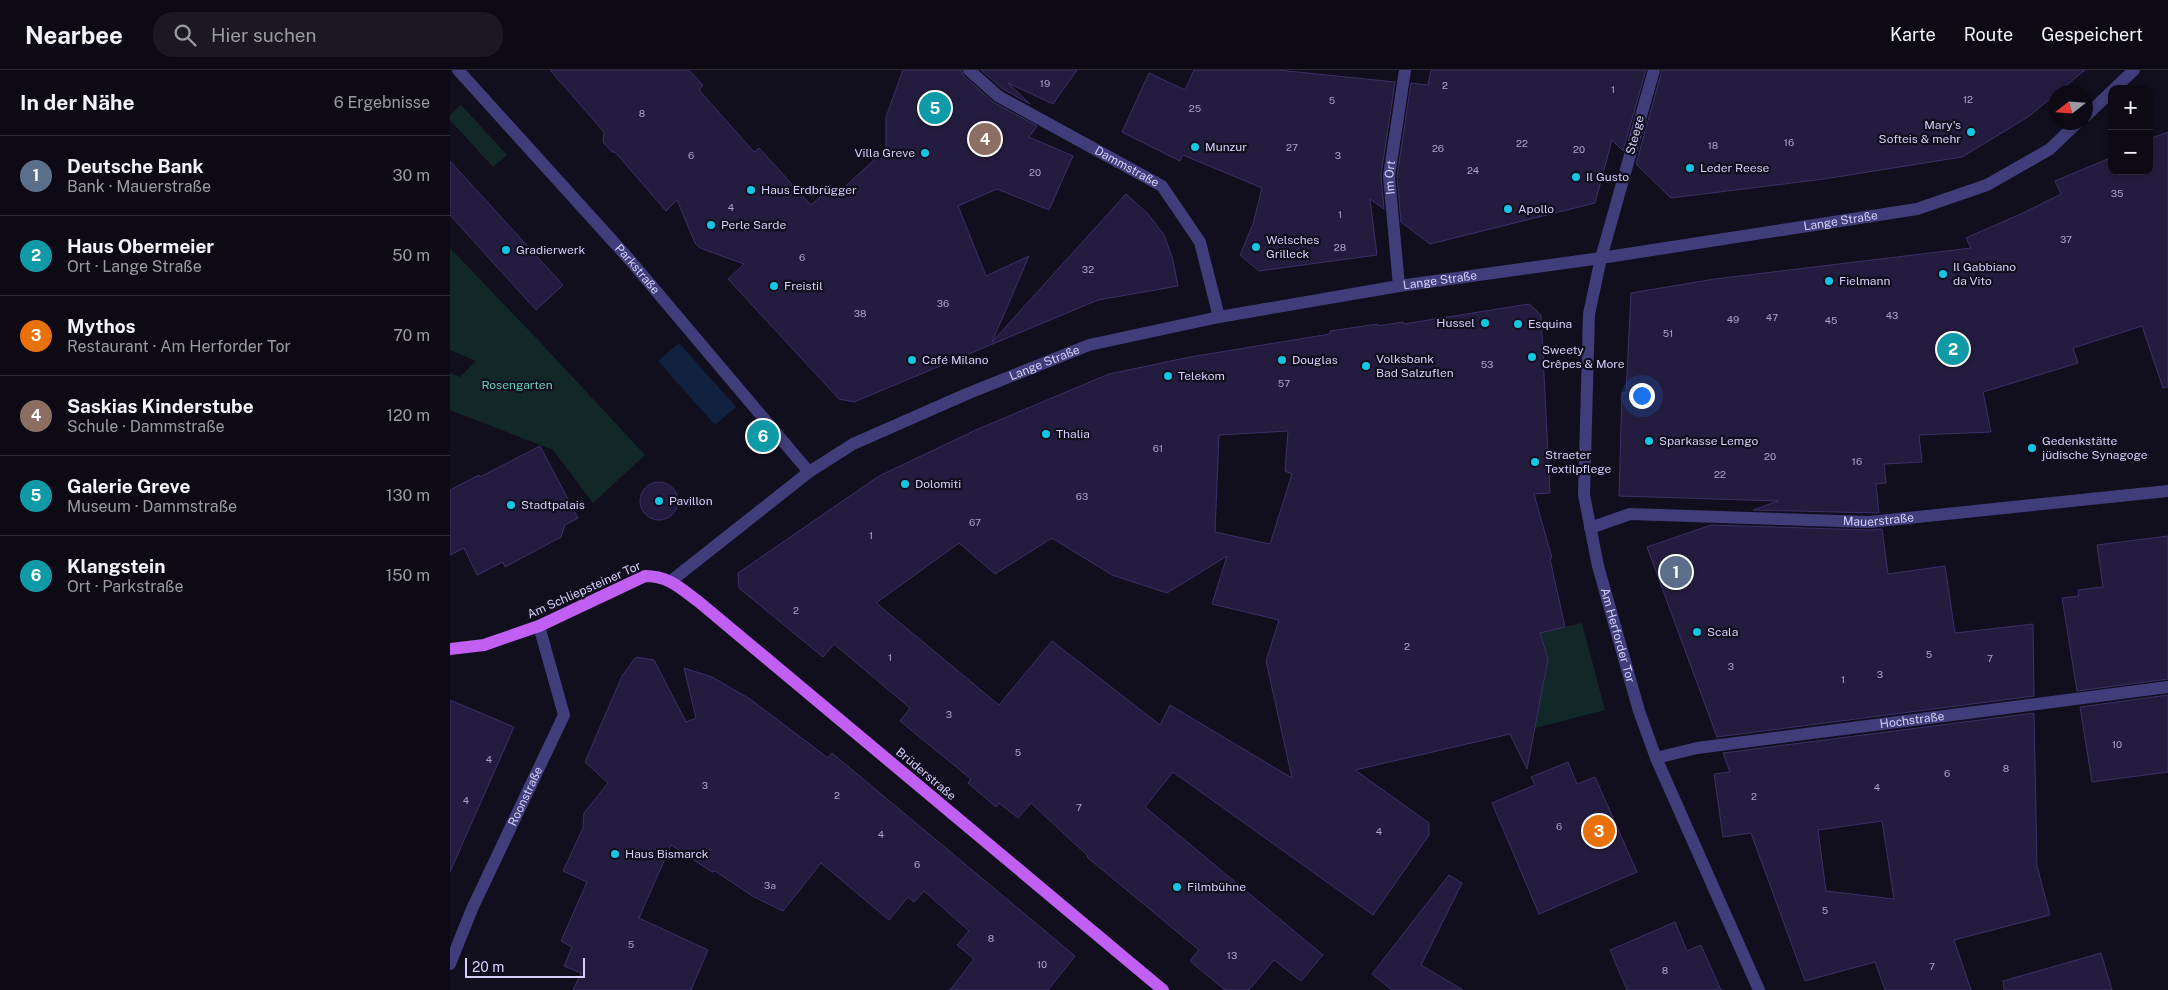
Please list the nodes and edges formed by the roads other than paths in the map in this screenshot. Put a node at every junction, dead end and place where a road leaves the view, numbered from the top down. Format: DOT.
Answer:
graph roads {
  1 [pos="458,70"];
  2 [pos="969,70"];
  3 [pos="1405,70"];
  4 [pos="1654,70"];
  5 [pos="2134,70"];
  6 [pos="2118,85"];
  7 [pos="2108,95"];
  8 [pos="2093,109"];
  9 [pos="2069,130"];
  10 [pos="1601,258"];
  11 [pos="1399,286"];
  12 [pos="1219,318"];
  13 [pos="808,472"];
  14 [pos="2168,491"];
  15 [pos="1590,528"];
  16 [pos="671,581"];
  17 [pos="539,626"];
  18 [pos="450,649"];
  19 [pos="2168,687"];
  20 [pos="1656,758"];
  21 [pos="450,964"];
  22 [pos="1163,990"];
  23 [pos="1759,990"];
  1 -- 13 [label="street, Parkstraße"];
  2 -- 12 [label="street, Dammstraße"];
  3 -- 11 [label="street, Im Ort"];
  4 -- 10 [label="street, Steege"];
  5 -- 6 [label="street"];
  7 -- 8 [label="street"];
  9 -- 10 [label="street, Lange Straße"];
  10 -- 11 [label="street, Lange Straße"];
  10 -- 15 [label="street, Am Herforder Tor"];
  11 -- 12 [label="street, Lange Straße"];
  12 -- 13 [label="street, Lange Straße"];
  13 -- 16 [label="street"];
  14 -- 15 [label="street, Mauerstraße"];
  15 -- 20 [label="street, Am Herforder Tor"];
  16 -- 17 [label="main road, Am Schliepsteiner Tor"];
  16 -- 22 [label="main road, Brüderstraße"];
  17 -- 18 [label="main road, Am Schliepsteiner Tor"];
  17 -- 21 [label="street, Roonstraße"];
  19 -- 20 [label="street, Hochstraße"];
  20 -- 23 [label="street, Am Herforder Tor"];
}
